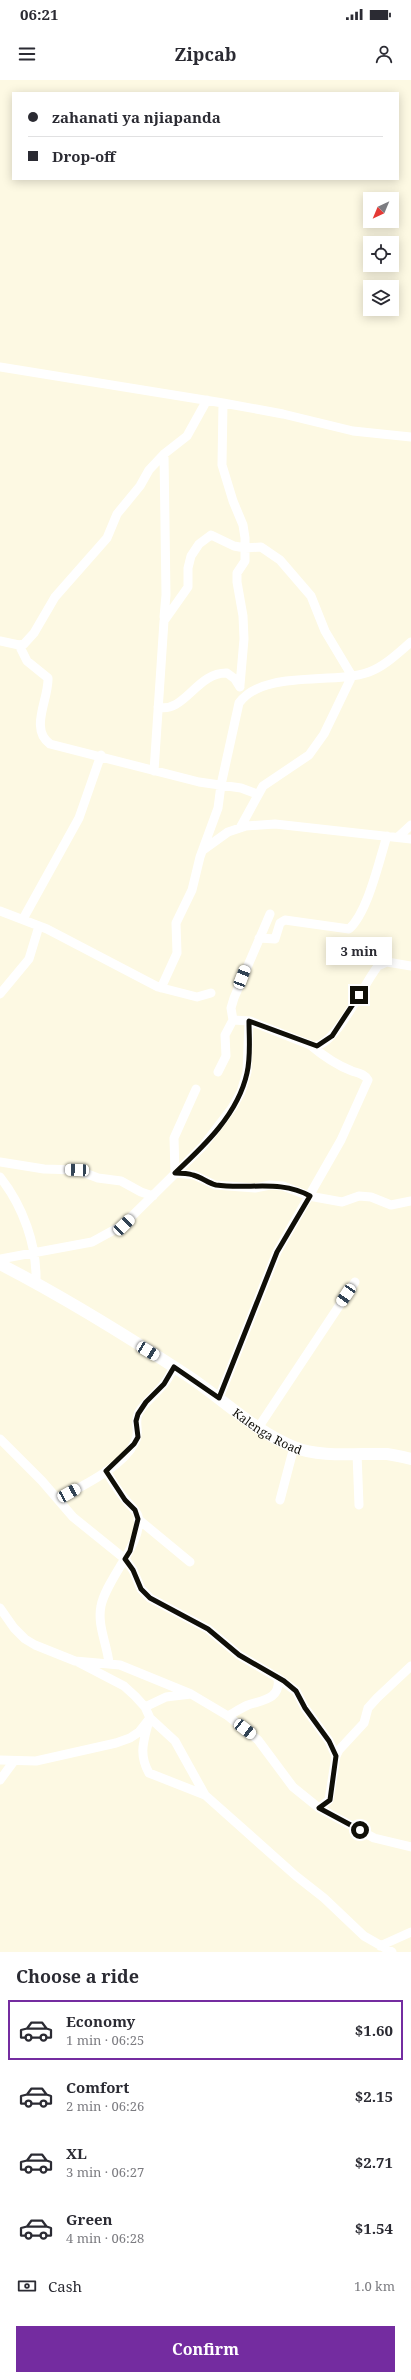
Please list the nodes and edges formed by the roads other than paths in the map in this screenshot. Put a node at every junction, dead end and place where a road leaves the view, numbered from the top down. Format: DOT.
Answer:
graph roads {
  1 [pos="1,368"];
  2 [pos="207,400"];
  3 [pos="223,403"];
  4 [pos="411,437"];
  5 [pos="164,454"];
  6 [pos="245,548"];
  7 [pos="164,621"];
  8 [pos="0,641"];
  9 [pos="411,642"];
  10 [pos="19,645"];
  11 [pos="352,676"];
  12 [pos="240,685"];
  13 [pos="244,696"];
  14 [pos="158,707"];
  15 [pos="101,756"];
  16 [pos="154,771"];
  17 [pos="221,785"];
  18 [pos="257,794"];
  19 [pos="411,825"];
  20 [pos="240,828"];
  21 [pos="387,836"];
  22 [pos="398,837"];
  23 [pos="411,839"];
  24 [pos="203,850"];
  25 [pos="0,911"];
  26 [pos="270,914"];
  27 [pos="23,919"];
  28 [pos="39,926"];
  29 [pos="259,938"];
  30 [pos="411,966"];
  31 [pos="161,988"];
  32 [pos="211,993"];
  33 [pos="0,994"];
  34 [pos="233,1020"];
  35 [pos="249,1021"];
  36 [pos="309,1044"];
  37 [pos="218,1072"];
  38 [pos="196,1089"];
  39 [pos="0,1162"];
  40 [pos="175,1173"];
  41 [pos="0,1177"];
  42 [pos="153,1196"];
  43 [pos="310,1196"];
  44 [pos="411,1201"];
  45 [pos="35,1252"];
  46 [pos="0,1259"];
  47 [pos="0,1264"];
  48 [pos="36,1282"];
  49 [pos="355,1282"];
  50 [pos="174,1367"];
  51 [pos="219,1398"];
  52 [pos="258,1428"];
  53 [pos="0,1439"];
  54 [pos="294,1448"];
  55 [pos="357,1454"];
  56 [pos="411,1459"];
  57 [pos="106,1471"];
  58 [pos="58,1499"];
  59 [pos="280,1500"];
  60 [pos="359,1505"];
  61 [pos="138,1519"];
  62 [pos="125,1559"];
  63 [pos="190,1562"];
  64 [pos="0,1608"];
  65 [pos="75,1661"];
  66 [pos="109,1663"];
  67 [pos="411,1666"];
  68 [pos="278,1678"];
  69 [pos="191,1694"];
  70 [pos="145,1707"];
  71 [pos="228,1716"];
  72 [pos="150,1718"];
  73 [pos="336,1756"];
  74 [pos="0,1760"];
  75 [pos="14,1762"];
  76 [pos="0,1780"];
  77 [pos="205,1795"];
  78 [pos="319,1808"];
  79 [pos="410,1846"];
  80 [pos="411,1932"];
  81 [pos="380,1946"];
  82 [pos="392,1952"];
  1 -- 2 [label="street"];
  2 -- 3 [label="street"];
  2 -- 5 [label="street"];
  3 -- 4 [label="street"];
  3 -- 6 [label="street"];
  5 -- 7 [label="street"];
  5 -- 10 [label="street"];
  6 -- 7 [label="street"];
  6 -- 11 [label="street"];
  6 -- 12 [label="street"];
  7 -- 14 [label="street"];
  8 -- 10 [label="street"];
  9 -- 11 [label="street"];
  10 -- 15 [label="street"];
  11 -- 13 [label="street"];
  11 -- 18 [label="street"];
  12 -- 13 [label="street"];
  12 -- 14 [label="street"];
  13 -- 17 [label="street"];
  14 -- 16 [label="street"];
  15 -- 16 [label="street"];
  15 -- 27 [label="street"];
  16 -- 17 [label="street"];
  17 -- 18 [label="street"];
  17 -- 24 [label="street"];
  18 -- 20 [label="street"];
  19 -- 22 [label="street"];
  20 -- 21 [label="street"];
  20 -- 24 [label="street"];
  21 -- 22 [label="street"];
  21 -- 29 [label="street"];
  22 -- 23 [label="street"];
  24 -- 31 [label="street"];
  25 -- 27 [label="street"];
  26 -- 29 [label="street"];
  27 -- 28 [label="street"];
  28 -- 31 [label="street"];
  28 -- 33 [label="street"];
  29 -- 34 [label="street"];
  30 -- 36 [label="street"];
  31 -- 32 [label="street"];
  34 -- 35 [label="street"];
  34 -- 37 [label="street"];
  35 -- 36 [label="street"];
  35 -- 40 [label="street"];
  36 -- 43 [label="street"];
  38 -- 40 [label="street"];
  39 -- 42 [label="street"];
  40 -- 42 [label="street"];
  40 -- 43 [label="street"];
  41 -- 45 [label="street"];
  42 -- 45 [label="street"];
  43 -- 44 [label="street"];
  43 -- 51 [label="street"];
  45 -- 46 [label="street"];
  45 -- 48 [label="street"];
  47 -- 48 [label="main road, Kalenga Road"];
  48 -- 50 [label="main road, Kalenga Road"];
  49 -- 52 [label="street"];
  50 -- 51 [label="main road, Kalenga Road"];
  50 -- 57 [label="street"];
  51 -- 52 [label="main road, Kalenga Road"];
  52 -- 54 [label="main road, Kalenga Road"];
  53 -- 58 [label="street"];
  54 -- 55 [label="main road, Kalenga Road"];
  54 -- 59 [label="street"];
  55 -- 56 [label="main road, Kalenga Road"];
  55 -- 60 [label="street"];
  57 -- 58 [label="street"];
  57 -- 61 [label="street"];
  58 -- 62 [label="street"];
  61 -- 62 [label="street"];
  61 -- 63 [label="street"];
  62 -- 66 [label="street"];
  62 -- 68 [label="street"];
  64 -- 65 [label="street"];
  65 -- 66 [label="street"];
  65 -- 70 [label="street"];
  66 -- 69 [label="street"];
  67 -- 73 [label="street"];
  68 -- 71 [label="street"];
  68 -- 73 [label="street"];
  69 -- 70 [label="street"];
  69 -- 71 [label="street"];
  70 -- 72 [label="street"];
  71 -- 78 [label="street"];
  72 -- 75 [label="street"];
  72 -- 77 [label="street"];
  72 -- 77 [label="street"];
  73 -- 78 [label="street"];
  74 -- 75 [label="street"];
  75 -- 76 [label="street"];
  77 -- 81 [label="street"];
  78 -- 79 [label="street"];
  80 -- 81 [label="street"];
  81 -- 82 [label="street"];
}
